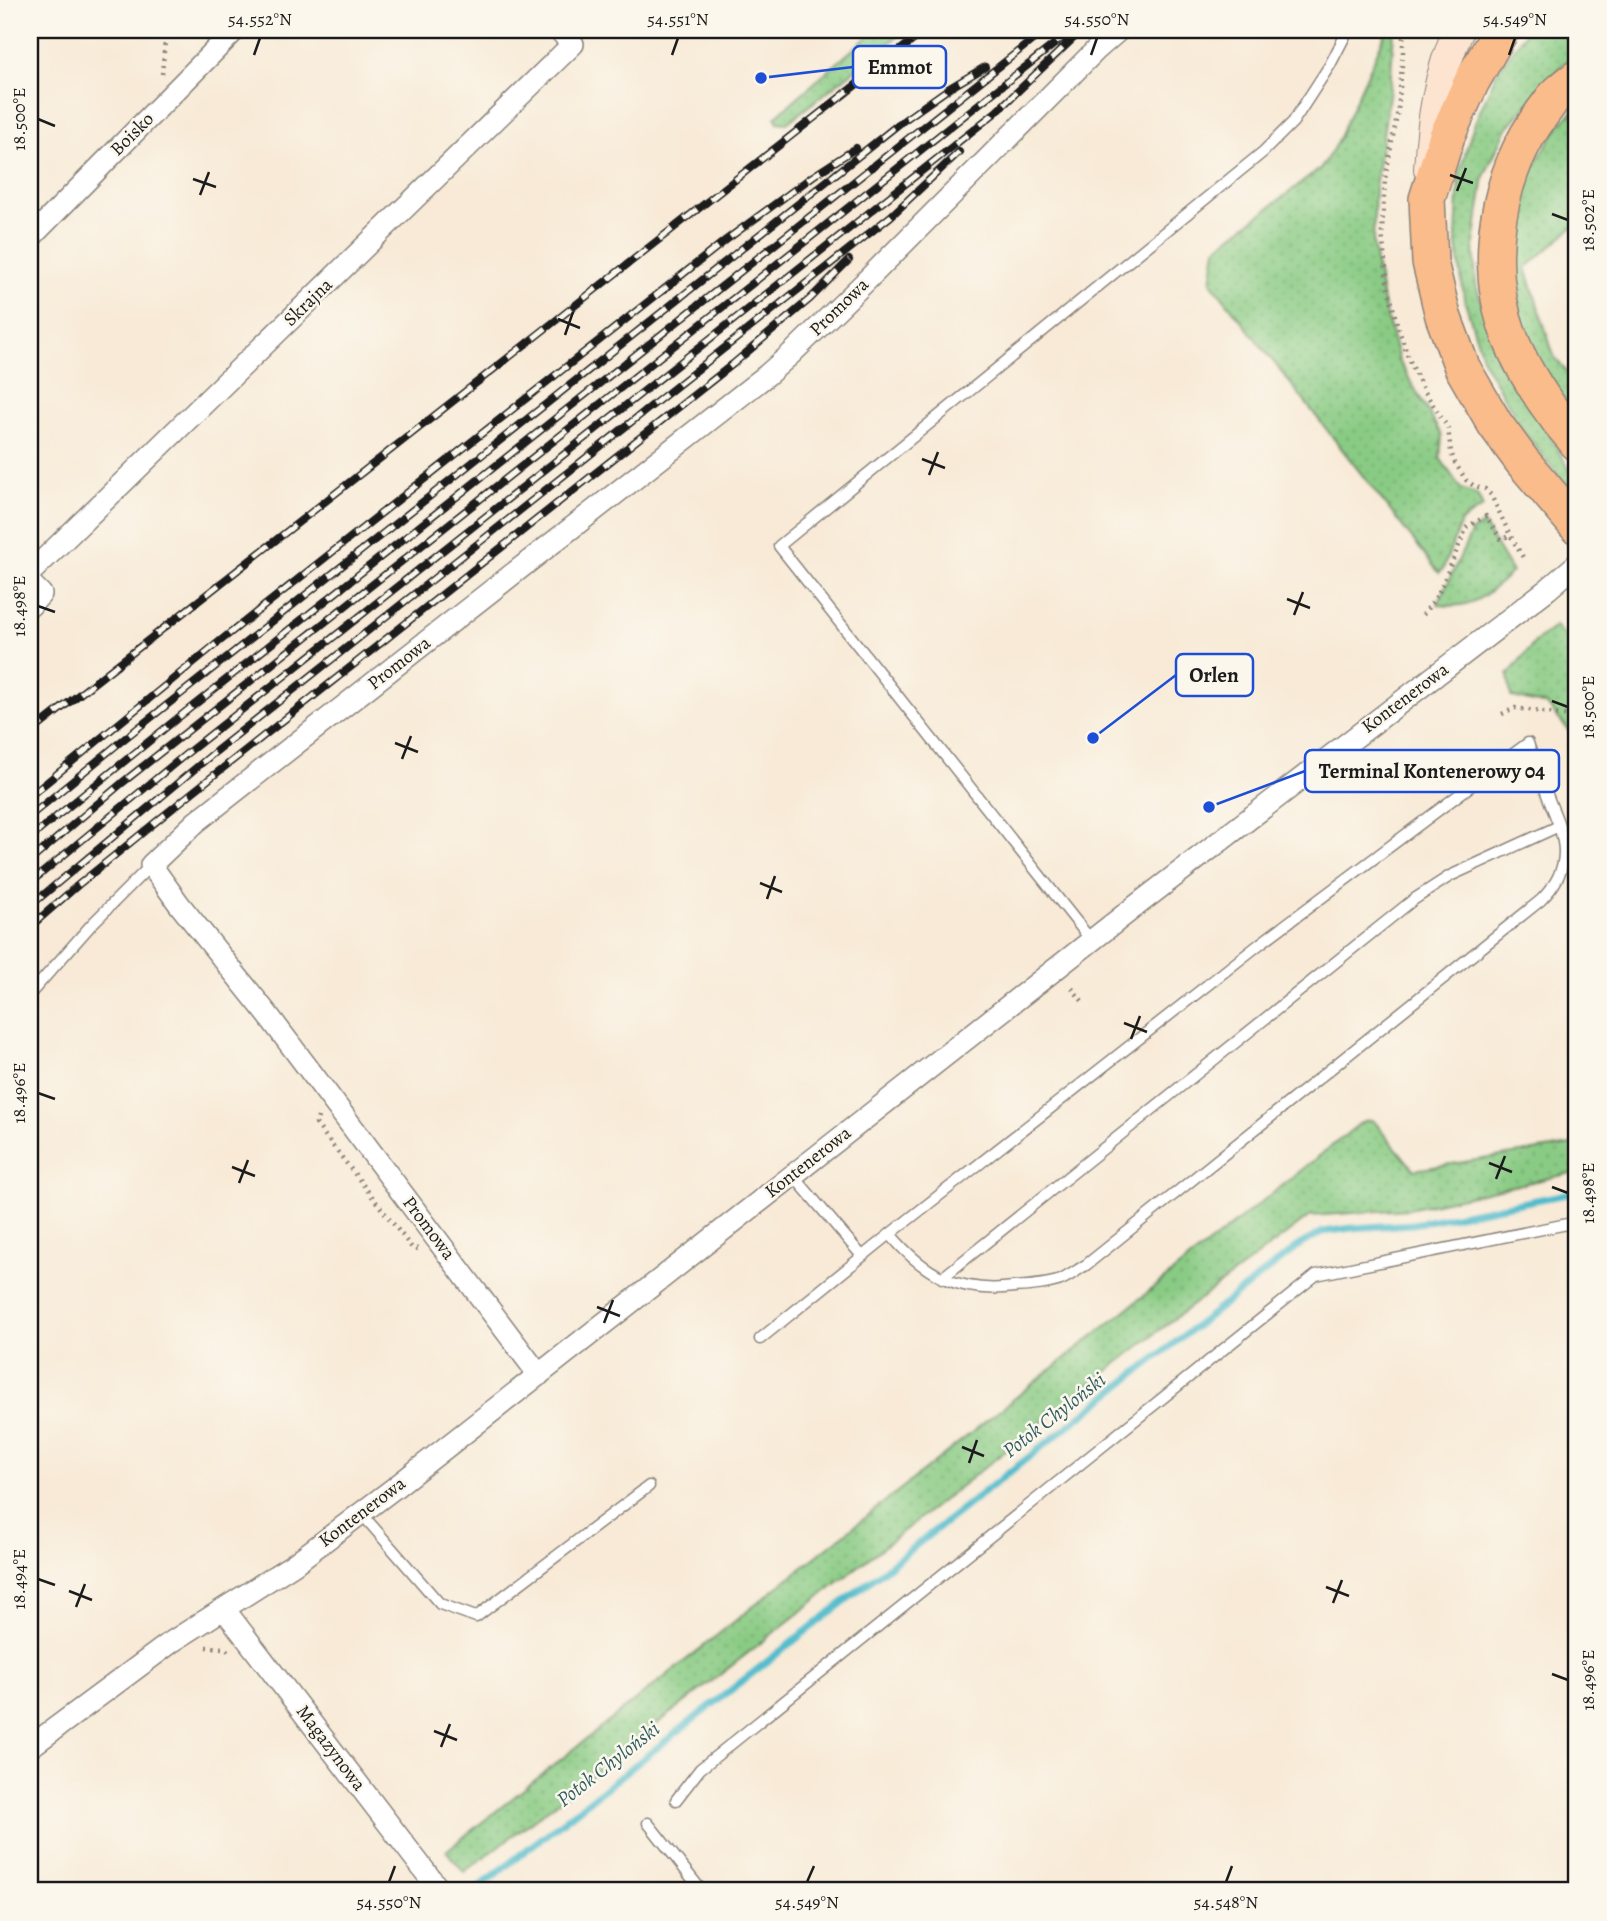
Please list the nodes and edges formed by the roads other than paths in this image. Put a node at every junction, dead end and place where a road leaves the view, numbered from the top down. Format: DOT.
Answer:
graph roads {
  1 [pos="235,30"];
  2 [pos="559,30"];
  3 [pos="1119,30"];
  4 [pos="1348,30"];
  5 [pos="1459,30"];
  6 [pos="1501,30"];
  7 [pos="1566,87"];
  8 [pos="1427,199"];
  9 [pos="30,238"];
  10 [pos="1577,443"];
  11 [pos="1577,526"];
  12 [pos="1577,564"];
  13 [pos="30,573"];
  14 [pos="30,583"];
  15 [pos="30,606"];
  16 [pos="1559,826"];
  17 [pos="151,865"];
  18 [pos="1091,940"];
  19 [pos="30,994"];
  20 [pos="792,1174"];
  21 [pos="1577,1222"];
  22 [pos="890,1234"];
  23 [pos="862,1256"];
  24 [pos="942,1278"];
  25 [pos="760,1339"];
  26 [pos="539,1375"];
  27 [pos="649,1486"];
  28 [pos="361,1513"];
  29 [pos="224,1609"];
  30 [pos="30,1747"];
  31 [pos="676,1800"];
  32 [pos="648,1822"];
  33 [pos="439,1889"];
  34 [pos="702,1891"];
  1 -- 9 [label="street, Boisko"];
  2 -- 13 [label="street, Skrajna"];
  3 -- 17 [label="street, Promowa"];
  4 -- 18 [label="lane"];
  5 -- 8 [label="main road"];
  6 -- 8 [label="highway"];
  7 -- 10 [label="highway"];
  8 -- 11 [label="highway"];
  12 -- 18 [label="street, Kontenerowa"];
  14 -- 15 [label="street"];
  16 -- 22 [label="lane"];
  16 -- 24 [label="lane"];
  16 -- 24 [label="lane"];
  17 -- 19 [label="lane"];
  17 -- 26 [label="street, Promowa"];
  18 -- 20 [label="street, Kontenerowa"];
  20 -- 23 [label="lane"];
  20 -- 26 [label="street, Kontenerowa"];
  21 -- 31 [label="lane"];
  22 -- 23 [label="lane"];
  22 -- 24 [label="lane"];
  23 -- 25 [label="lane"];
  26 -- 28 [label="street, Kontenerowa"];
  27 -- 28 [label="lane"];
  28 -- 29 [label="street, Kontenerowa"];
  29 -- 30 [label="street, Kontenerowa"];
  29 -- 33 [label="street, Magazynowa"];
  32 -- 34 [label="lane"];
}
